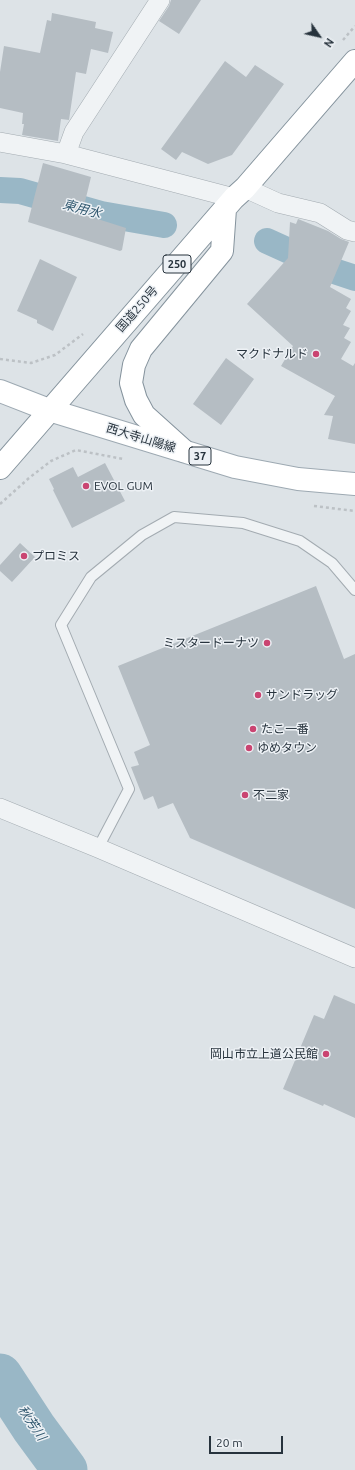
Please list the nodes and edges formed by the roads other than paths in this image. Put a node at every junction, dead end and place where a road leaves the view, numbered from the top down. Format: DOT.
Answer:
graph roads {
  1 [pos="160,0"];
  2 [pos="355,61"];
  3 [pos="0,142"];
  4 [pos="66,154"];
  5 [pos="235,198"];
  6 [pos="355,232"];
  7 [pos="0,391"];
  8 [pos="50,410"];
  9 [pos="184,451"];
  10 [pos="0,468"];
  11 [pos="355,484"];
  12 [pos="355,590"];
  13 [pos="0,808"];
  14 [pos="98,848"];
  15 [pos="355,958"];
  1 -- 4 [label="street"];
  2 -- 5 [label="main road, 国道250号 / 250"];
  3 -- 4 [label="street"];
  4 -- 5 [label="street"];
  5 -- 6 [label="street"];
  5 -- 8 [label="main road, 国道250号 / 250"];
  5 -- 9 [label="main road, 250"];
  7 -- 8 [label="main road, 西大寺山陽線 / 37"];
  8 -- 9 [label="main road, 西大寺山陽線 / 37"];
  8 -- 10 [label="main road, 国道250号 / 250"];
  9 -- 11 [label="main road, 西大寺山陽線 / 37"];
  12 -- 14 [label="lane"];
  13 -- 14 [label="street"];
  14 -- 15 [label="street"];
}
